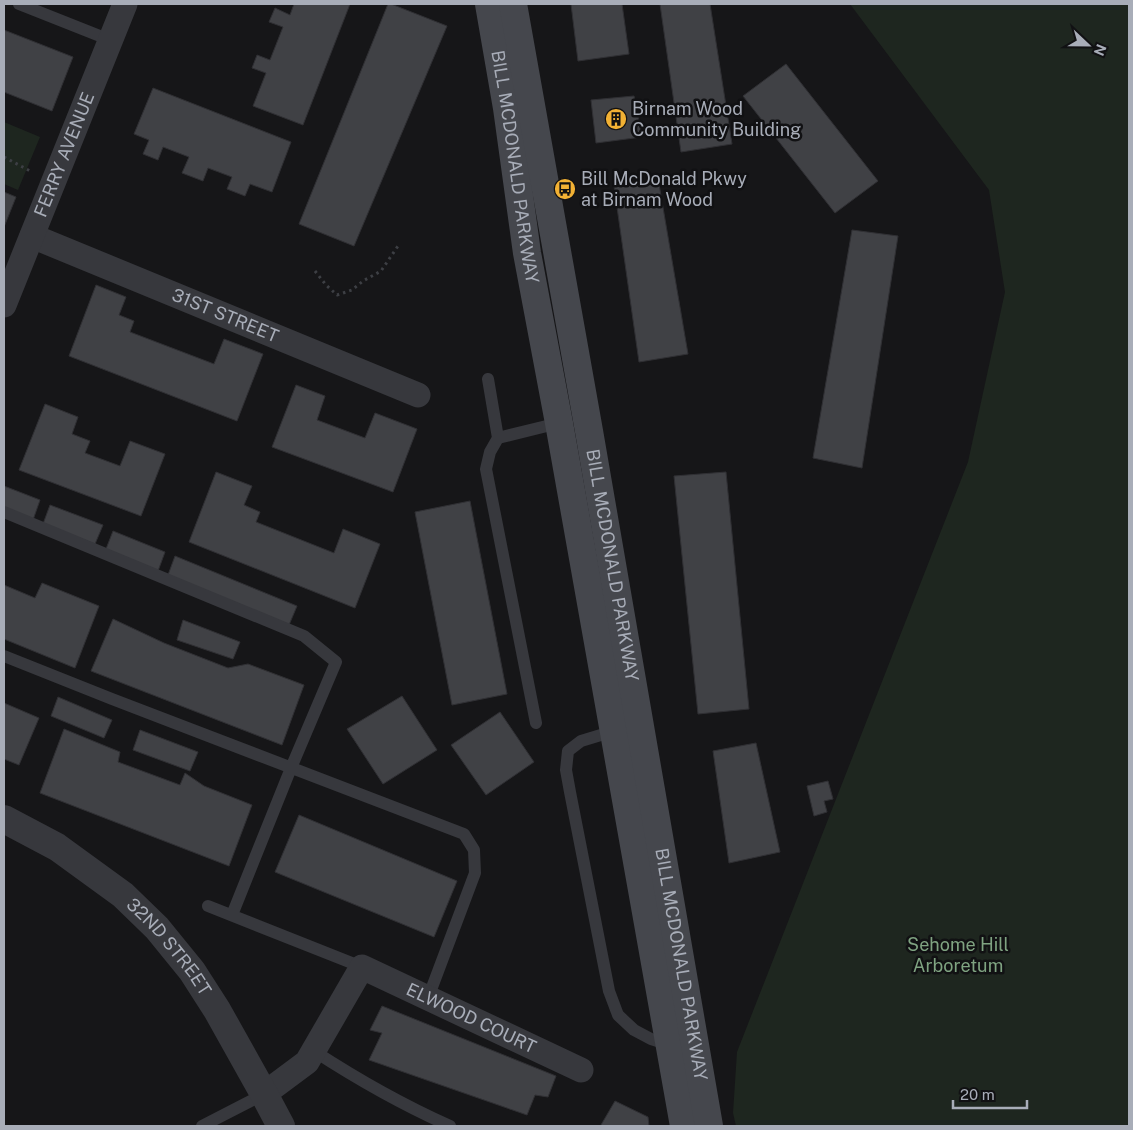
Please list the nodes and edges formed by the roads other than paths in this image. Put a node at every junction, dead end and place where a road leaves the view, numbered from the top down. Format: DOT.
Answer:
graph roads {
  1 [pos="19,4"];
  2 [pos="125,4"];
  3 [pos="489,4"];
  4 [pos="513,4"];
  5 [pos="110,40"];
  6 [pos="32,236"];
  7 [pos="4,305"];
  8 [pos="488,379"];
  9 [pos="418,396"];
  10 [pos="560,423"];
  11 [pos="498,438"];
  12 [pos="4,512"];
  13 [pos="4,656"];
  14 [pos="536,724"];
  15 [pos="614,730"];
  16 [pos="291,768"];
  17 [pos="6,825"];
  18 [pos="208,906"];
  19 [pos="232,916"];
  20 [pos="362,967"];
  21 [pos="428,998"];
  22 [pos="670,1045"];
  23 [pos="314,1051"];
  24 [pos="581,1070"];
  25 [pos="264,1094"];
  26 [pos="202,1126"];
  27 [pos="281,1126"];
  28 [pos="450,1126"];
  29 [pos="684,1126"];
  30 [pos="709,1126"];
  1 -- 5 [label="lane"];
  2 -- 5 [label="street, FERRY AVENUE"];
  3 -- 10 [label="main road, BILL MCDONALD PARKWAY"];
  4 -- 30 [label="main road, BILL MCDONALD PARKWAY"];
  5 -- 6 [label="street, FERRY AVENUE"];
  6 -- 7 [label="street, FERRY AVENUE"];
  6 -- 9 [label="street, 31ST STREET"];
  8 -- 11 [label="lane"];
  10 -- 11 [label="lane"];
  10 -- 15 [label="main road, BILL MCDONALD PARKWAY"];
  11 -- 14 [label="lane"];
  12 -- 16 [label="lane"];
  13 -- 16 [label="lane"];
  15 -- 22 [label="main road, BILL MCDONALD PARKWAY"];
  15 -- 22 [label="lane"];
  16 -- 19 [label="lane"];
  16 -- 21 [label="lane"];
  17 -- 25 [label="street, 32ND STREET"];
  18 -- 19 [label="lane"];
  19 -- 20 [label="lane"];
  20 -- 21 [label="street, ELWOOD COURT"];
  20 -- 23 [label="street"];
  21 -- 24 [label="street, ELWOOD COURT"];
  22 -- 29 [label="main road, BILL MCDONALD PARKWAY"];
  23 -- 25 [label="street"];
  23 -- 28 [label="lane"];
  25 -- 26 [label="lane"];
  25 -- 27 [label="street, 32ND STREET"];
}
